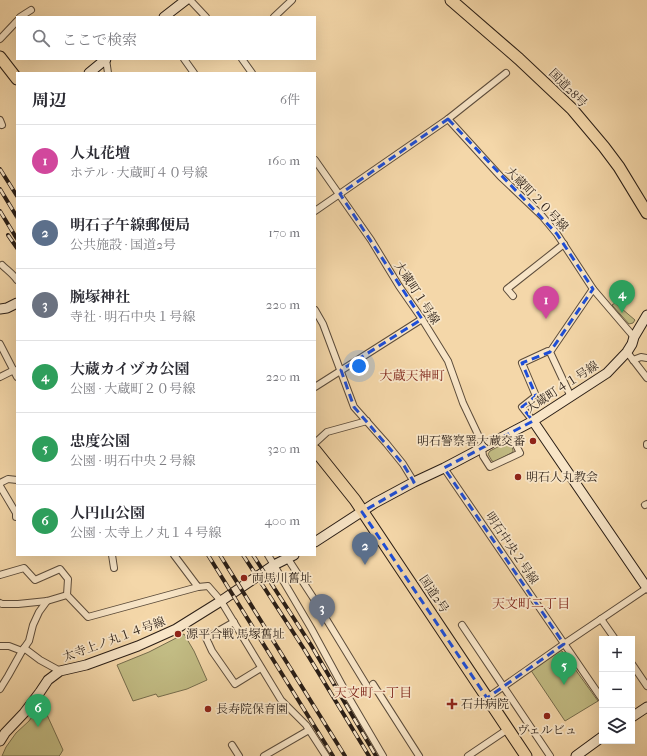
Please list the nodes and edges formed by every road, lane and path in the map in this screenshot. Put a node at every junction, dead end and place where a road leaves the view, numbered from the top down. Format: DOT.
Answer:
graph roads {
  1 [pos="186,0"];
  2 [pos="190,0"];
  3 [pos="292,0"];
  4 [pos="450,0"];
  5 [pos="31,10"];
  6 [pos="22,16"];
  7 [pos="165,16"];
  8 [pos="205,16"];
  9 [pos="275,16"];
  10 [pos="16,22"];
  11 [pos="0,39"];
  12 [pos="0,58"];
  13 [pos="105,60"];
  14 [pos="106,60"];
  15 [pos="185,60"];
  16 [pos="243,60"];
  17 [pos="89,72"];
  18 [pos="108,72"];
  19 [pos="193,72"];
  20 [pos="251,72"];
  21 [pos="506,73"];
  22 [pos="16,78"];
  23 [pos="448,119"];
  24 [pos="316,161"];
  25 [pos="340,194"];
  26 [pos="316,210"];
  27 [pos="647,213"];
  28 [pos="564,244"];
  29 [pos="2,265"];
  30 [pos="16,279"];
  31 [pos="593,289"];
  32 [pos="513,296"];
  33 [pos="16,304"];
  34 [pos="0,309"];
  35 [pos="316,312"];
  36 [pos="647,315"];
  37 [pos="422,319"];
  38 [pos="634,337"];
  39 [pos="0,344"];
  40 [pos="550,352"];
  41 [pos="630,356"];
  42 [pos="647,358"];
  43 [pos="14,370"];
  44 [pos="341,370"];
  45 [pos="16,375"];
  46 [pos="0,377"];
  47 [pos="647,378"];
  48 [pos="316,386"];
  49 [pos="571,397"];
  50 [pos="367,421"];
  51 [pos="533,421"];
  52 [pos="510,433"];
  53 [pos="316,448"];
  54 [pos="482,448"];
  55 [pos="316,451"];
  56 [pos="444,468"];
  57 [pos="14,480"];
  58 [pos="414,482"];
  59 [pos="0,485"];
  60 [pos="362,512"];
  61 [pos="16,517"];
  62 [pos="316,541"];
  63 [pos="112,556"];
  64 [pos="175,556"];
  65 [pos="269,556"];
  66 [pos="291,557"];
  67 [pos="274,565"];
  68 [pos="114,568"];
  69 [pos="0,574"];
  70 [pos="198,587"];
  71 [pos="647,588"];
  72 [pos="67,595"];
  73 [pos="48,601"];
  74 [pos="221,601"];
  75 [pos="0,603"];
  76 [pos="601,619"];
  77 [pos="234,622"];
  78 [pos="462,625"];
  79 [pos="613,636"];
  80 [pos="564,644"];
  81 [pos="0,646"];
  82 [pos="23,649"];
  83 [pos="261,668"];
  84 [pos="635,668"];
  85 [pos="60,672"];
  86 [pos="647,686"];
  87 [pos="503,687"];
  88 [pos="0,688"];
  89 [pos="599,695"];
  90 [pos="487,698"];
  91 [pos="646,709"];
  92 [pos="635,715"];
  93 [pos="508,729"];
  94 [pos="309,730"];
  95 [pos="599,740"];
  96 [pos="0,741"];
  97 [pos="232,745"];
  98 [pos="582,754"];
  99 [pos="239,756"];
  100 [pos="264,756"];
  101 [pos="326,756"];
  102 [pos="383,756"];
  103 [pos="419,756"];
  104 [pos="468,756"];
  105 [pos="526,756"];
  106 [pos="550,756"];
  1 -- 7 [label="street"];
  2 -- 8 [label="street"];
  3 -- 9 [label="street"];
  4 -- 27 [label="highway, 国道28号"];
  5 -- 6 [label="street"];
  10 -- 11 [label="street"];
  12 -- 22 [label="highway"];
  13 -- 17 [label="street"];
  14 -- 18 [label="street"];
  15 -- 19 [label="street"];
  16 -- 20 [label="street"];
  21 -- 23 [label="street"];
  23 -- 25 [label="street"];
  23 -- 28 [label="street, 大蔵町２０号線"];
  24 -- 25 [label="street, 大蔵町１号線"];
  25 -- 26 [label="street"];
  25 -- 37 [label="street, 大蔵町１号線"];
  28 -- 31 [label="street, 大蔵町２０号線"];
  28 -- 32 [label="street"];
  29 -- 30 [label="street"];
  31 -- 38 [label="street, 大蔵町２０号線"];
  31 -- 40 [label="street"];
  33 -- 34 [label="street"];
  35 -- 44 [label="street"];
  36 -- 38 [label="street, 大蔵町４１号線"];
  37 -- 44 [label="street"];
  37 -- 54 [label="street, 大蔵町１号線"];
  38 -- 41 [label="street, 大蔵町４１号線"];
  39 -- 43 [label="street"];
  40 -- 49 [label="street"];
  40 -- 51 [label="street"];
  41 -- 42 [label="street"];
  41 -- 47 [label="street"];
  41 -- 49 [label="street, 大蔵町４１号線"];
  43 -- 45 [label="street"];
  43 -- 46 [label="street"];
  44 -- 48 [label="street"];
  44 -- 50 [label="street"];
  49 -- 51 [label="street, 大蔵町４１号線"];
  50 -- 53 [label="street"];
  50 -- 58 [label="street"];
  51 -- 52 [label="street, 大蔵町４１号線"];
  51 -- 71 [label="street"];
  52 -- 54 [label="street, 大蔵町４１号線"];
  52 -- 54 [label="street"];
  54 -- 56 [label="street, 大蔵町４１号線"];
  55 -- 60 [label="highway, 国道2号"];
  56 -- 58 [label="street, 大蔵町４１号線"];
  56 -- 80 [label="street, 明石中央２号線"];
  57 -- 59 [label="street"];
  58 -- 60 [label="street, 大蔵町４１号線"];
  59 -- 61 [label="street"];
  60 -- 62 [label="street, 大蔵町４１号線"];
  60 -- 90 [label="highway, 国道2号"];
  63 -- 68 [label="street"];
  64 -- 70 [label="street"];
  65 -- 67 [label="street"];
  66 -- 67 [label="street, 太寺上ノ丸１４号線"];
  66 -- 103 [label="street"];
  67 -- 74 [label="street, 太寺上ノ丸１４号線"];
  67 -- 102 [label="street"];
  69 -- 72 [label="street"];
  70 -- 72 [label="street"];
  70 -- 74 [label="street"];
  71 -- 76 [label="street"];
  72 -- 73 [label="street"];
  73 -- 75 [label="street"];
  73 -- 82 [label="street"];
  74 -- 77 [label="street"];
  74 -- 85 [label="street, 太寺上ノ丸１４号線"];
  76 -- 79 [label="street"];
  76 -- 80 [label="street"];
  77 -- 83 [label="street"];
  77 -- 83 [label="street"];
  78 -- 87 [label="street"];
  80 -- 87 [label="street"];
  80 -- 89 [label="street, 明石中央２号線"];
  81 -- 82 [label="street"];
  82 -- 85 [label="street"];
  82 -- 88 [label="street"];
  83 -- 94 [label="street"];
  84 -- 86 [label="street"];
  85 -- 96 [label="street, 太寺上ノ丸１４号線"];
  87 -- 90 [label="street"];
  87 -- 106 [label="street"];
  90 -- 93 [label="highway, 国道2号"];
  91 -- 92 [label="street"];
  93 -- 104 [label="street"];
  93 -- 105 [label="highway, 国道2号"];
  94 -- 100 [label="street"];
  94 -- 101 [label="street"];
  95 -- 98 [label="street"];
  97 -- 99 [label="street"];
}
